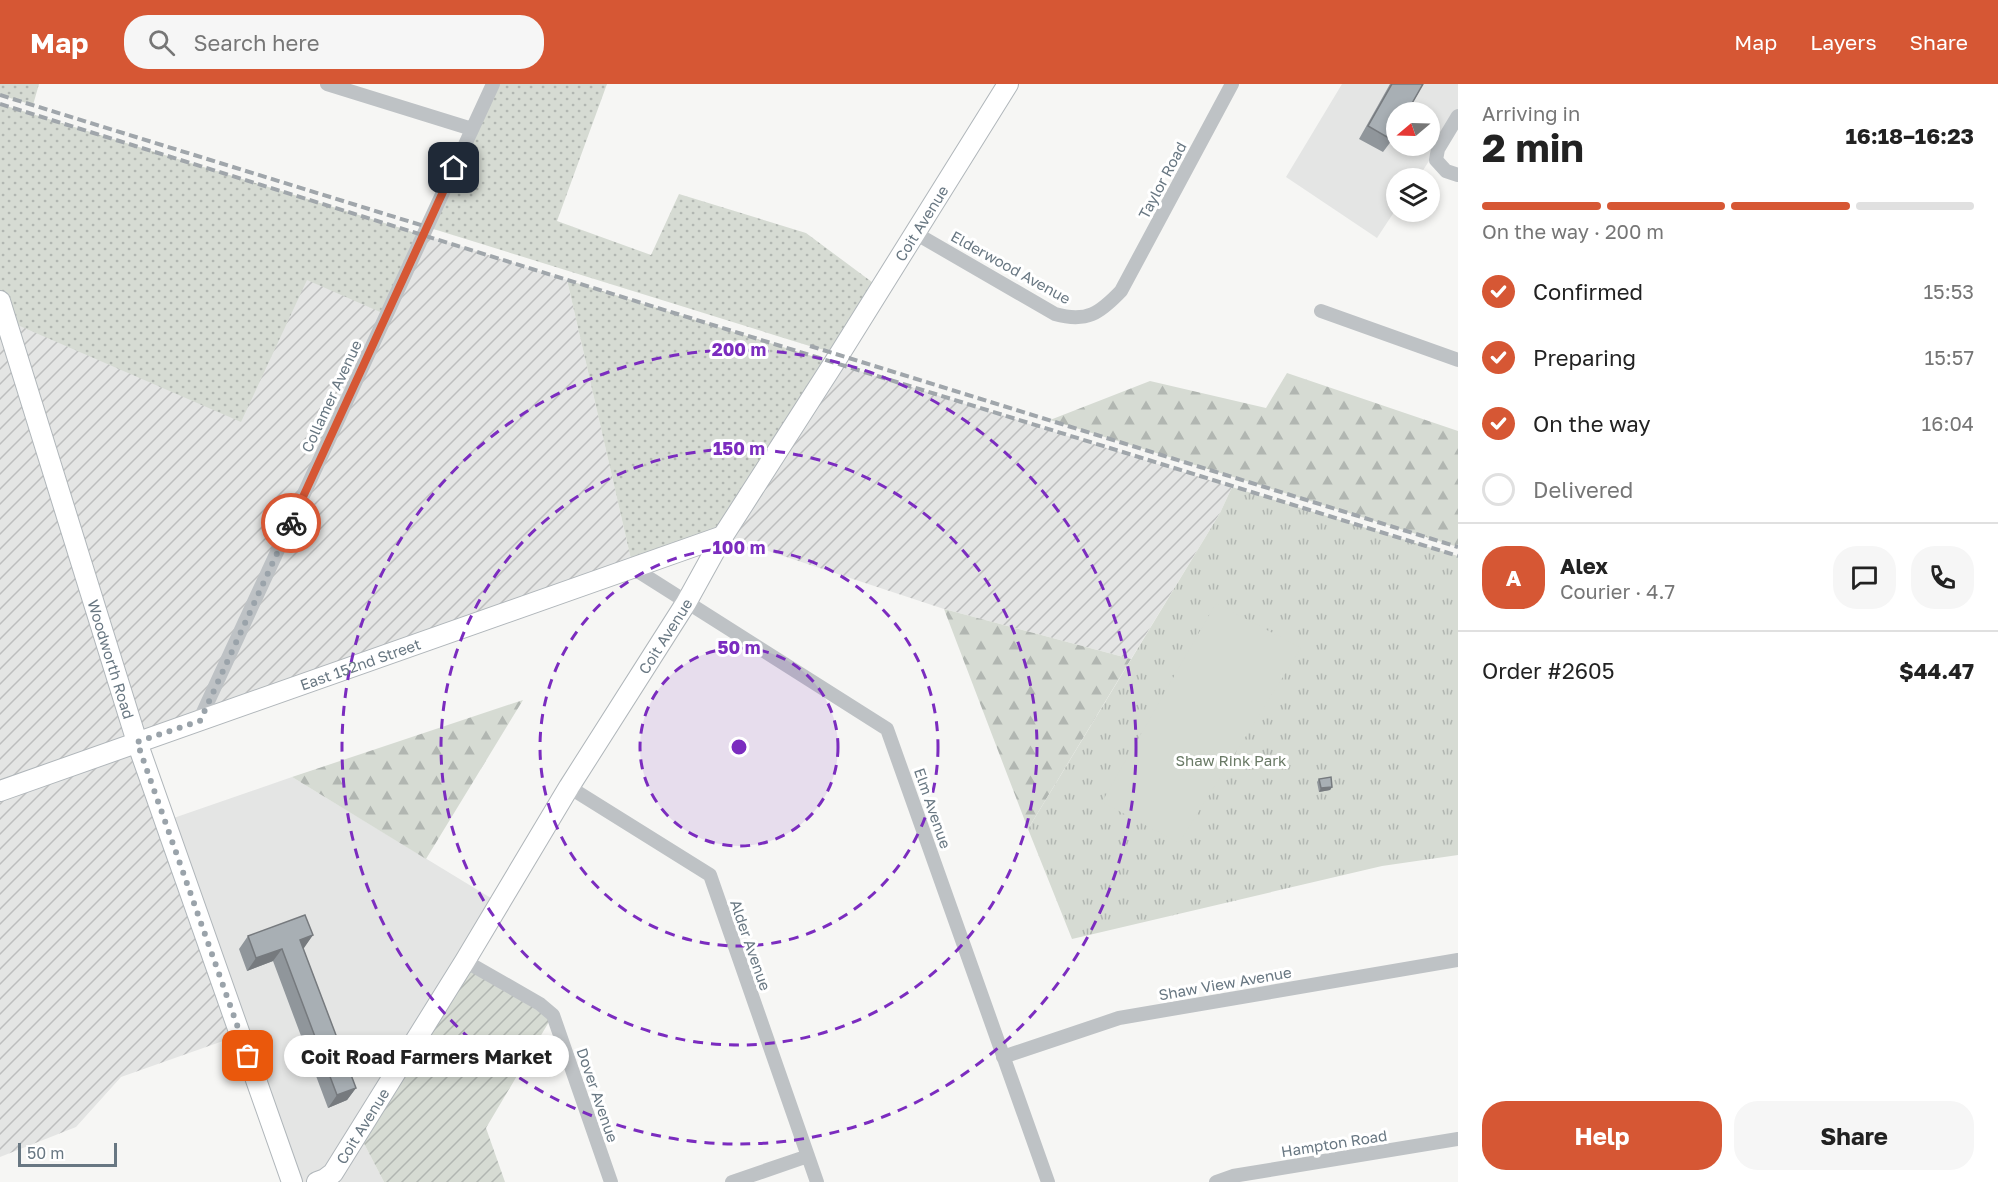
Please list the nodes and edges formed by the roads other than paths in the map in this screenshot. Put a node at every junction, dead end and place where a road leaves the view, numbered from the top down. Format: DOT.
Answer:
graph roads {
  1 [pos="329,84"];
  2 [pos="493,84"];
  3 [pos="1008,84"];
  4 [pos="1232,84"];
  5 [pos="1458,116"];
  6 [pos="472,129"];
  7 [pos="1458,175"];
  8 [pos="915,233"];
  9 [pos="1121,291"];
  10 [pos="0,301"];
  11 [pos="1322,311"];
  12 [pos="1458,360"];
  13 [pos="723,536"];
  14 [pos="633,568"];
  15 [pos="686,603"];
  16 [pos="200,721"];
  17 [pos="137,742"];
  18 [pos="569,787"];
  19 [pos="0,791"];
  20 [pos="1458,960"];
  21 [pos="465,961"];
  22 [pos="1003,1057"];
  23 [pos="1458,1138"];
  24 [pos="808,1156"];
  25 [pos="292,1182"];
  26 [pos="318,1182"];
  27 [pos="610,1182"];
  28 [pos="732,1182"];
  29 [pos="817,1182"];
  30 [pos="1048,1182"];
  31 [pos="1216,1182"];
  1 -- 6 [label="street"];
  2 -- 6 [label="street, Collamer Avenue"];
  3 -- 8 [label="street, Coit Avenue"];
  4 -- 9 [label="street, Taylor Road"];
  5 -- 7 [label="street"];
  6 -- 16 [label="street, Collamer Avenue"];
  8 -- 9 [label="street, Elderwood Avenue"];
  8 -- 13 [label="street, Coit Avenue"];
  10 -- 17 [label="street, Woodworth Road"];
  11 -- 12 [label="street"];
  13 -- 14 [label="street, East 152nd Street"];
  13 -- 15 [label="street, Coit Avenue"];
  14 -- 15 [label="street, Elm Avenue"];
  14 -- 16 [label="street, East 152nd Street"];
  15 -- 18 [label="street, Coit Avenue"];
  15 -- 22 [label="street, Elm Avenue"];
  16 -- 17 [label="street, East 152nd Street"];
  17 -- 19 [label="street, East 152nd Street"];
  17 -- 25 [label="street, Woodworth Road"];
  18 -- 21 [label="street, Coit Avenue"];
  18 -- 24 [label="street, Alder Avenue"];
  20 -- 22 [label="street, Shaw View Avenue"];
  21 -- 26 [label="street, Coit Avenue"];
  21 -- 27 [label="street, Dover Avenue"];
  22 -- 30 [label="street, Elm Avenue"];
  23 -- 31 [label="street, Hampton Road"];
  24 -- 28 [label="street"];
  24 -- 29 [label="street, Alder Avenue"];
}
